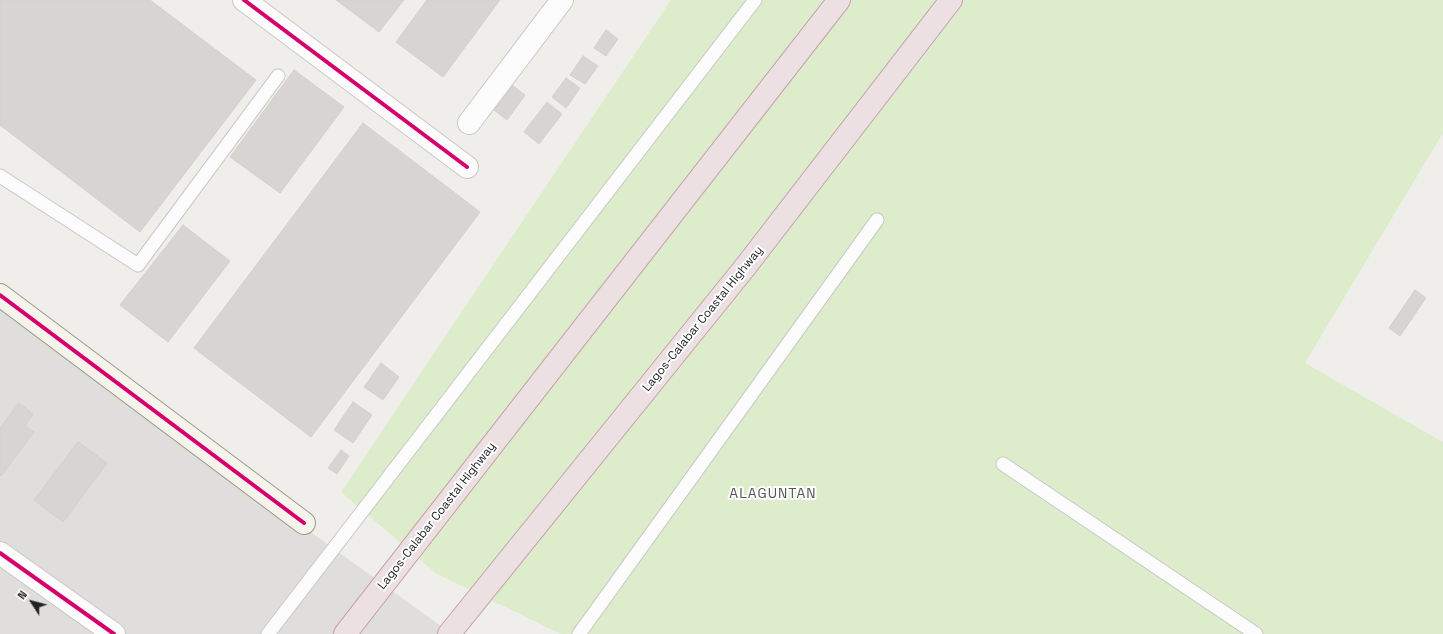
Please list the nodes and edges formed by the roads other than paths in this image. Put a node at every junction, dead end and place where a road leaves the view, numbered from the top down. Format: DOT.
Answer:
graph roads {
  1 [pos="244,0"];
  2 [pos="562,0"];
  3 [pos="755,0"];
  4 [pos="839,0"];
  5 [pos="951,0"];
  6 [pos="278,76"];
  7 [pos="469,123"];
  8 [pos="467,167"];
  9 [pos="0,176"];
  10 [pos="877,220"];
  11 [pos="0,295"];
  12 [pos="1003,464"];
  13 [pos="304,523"];
  14 [pos="0,553"];
  15 [pos="114,634"];
  16 [pos="268,634"];
  17 [pos="345,634"];
  18 [pos="449,634"];
  19 [pos="580,634"];
  20 [pos="1256,634"];
  1 -- 8 [label="street"];
  2 -- 7 [label="street"];
  3 -- 16 [label="lane"];
  4 -- 17 [label="highway, Lagos-Calabar Coastal Highway"];
  5 -- 18 [label="highway, Lagos-Calabar Coastal Highway"];
  6 -- 9 [label="lane"];
  10 -- 19 [label="lane"];
  11 -- 13 [label="street"];
  12 -- 20 [label="lane"];
  14 -- 15 [label="street"];
}
